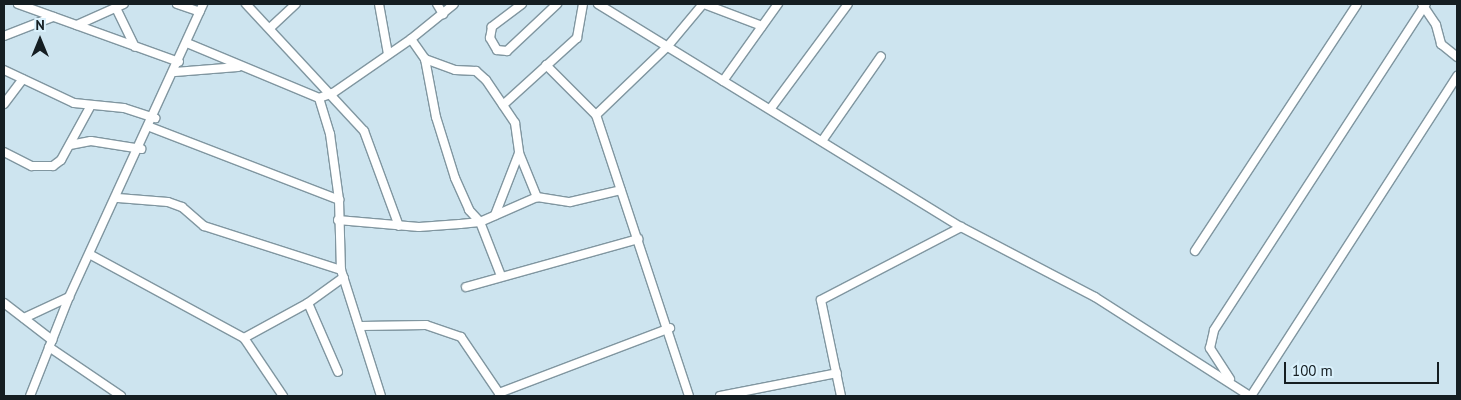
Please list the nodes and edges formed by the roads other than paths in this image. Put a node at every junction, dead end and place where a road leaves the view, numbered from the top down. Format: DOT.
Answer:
graph roads {
  1 [pos="18,4"];
  2 [pos="177,4"];
  3 [pos="203,4"];
  4 [pos="246,4"];
  5 [pos="296,4"];
  6 [pos="379,4"];
  7 [pos="437,4"];
  8 [pos="454,4"];
  9 [pos="522,4"];
  10 [pos="557,4"];
  11 [pos="583,4"];
  12 [pos="598,4"];
  13 [pos="704,4"];
  14 [pos="778,4"];
  15 [pos="848,4"];
  16 [pos="1357,4"];
  17 [pos="1424,4"];
  18 [pos="120,6"];
  19 [pos="200,12"];
  20 [pos="443,14"];
  21 [pos="54,17"];
  22 [pos="77,25"];
  23 [pos="762,26"];
  24 [pos="270,28"];
  25 [pos="4,36"];
  26 [pos="411,40"];
  27 [pos="187,43"];
  28 [pos="135,47"];
  29 [pos="667,47"];
  30 [pos="388,54"];
  31 [pos="881,56"];
  32 [pos="1457,57"];
  33 [pos="425,59"];
  34 [pos="179,62"];
  35 [pos="546,65"];
  36 [pos="240,67"];
  37 [pos="4,70"];
  38 [pos="174,72"];
  39 [pos="1457,76"];
  40 [pos="23,79"];
  41 [pos="722,80"];
  42 [pos="333,93"];
  43 [pos="319,98"];
  44 [pos="4,104"];
  45 [pos="503,106"];
  46 [pos="90,107"];
  47 [pos="772,108"];
  48 [pos="596,115"];
  49 [pos="155,118"];
  50 [pos="150,127"];
  51 [pos="822,141"];
  52 [pos="70,145"];
  53 [pos="141,149"];
  54 [pos="4,152"];
  55 [pos="519,153"];
  56 [pos="621,190"];
  57 [pos="537,197"];
  58 [pos="118,198"];
  59 [pos="339,200"];
  60 [pos="496,215"];
  61 [pos="338,220"];
  62 [pos="480,222"];
  63 [pos="399,226"];
  64 [pos="961,227"];
  65 [pos="638,239"];
  66 [pos="1195,252"];
  67 [pos="91,254"];
  68 [pos="343,274"];
  69 [pos="501,276"];
  70 [pos="466,287"];
  71 [pos="70,297"];
  72 [pos="4,303"];
  73 [pos="308,304"];
  74 [pos="24,318"];
  75 [pos="361,326"];
  76 [pos="670,328"];
  77 [pos="244,338"];
  78 [pos="51,343"];
  79 [pos="338,372"];
  80 [pos="837,372"];
  81 [pos="500,395"];
  82 [pos="30,396"];
  83 [pos="121,396"];
  84 [pos="282,396"];
  85 [pos="380,396"];
  86 [pos="689,396"];
  87 [pos="720,396"];
  88 [pos="841,396"];
  89 [pos="1250,396"];
  1 -- 21 [label="street"];
  2 -- 19 [label="street"];
  3 -- 19 [label="street"];
  4 -- 24 [label="street"];
  5 -- 24 [label="street"];
  6 -- 30 [label="street"];
  7 -- 20 [label="street"];
  8 -- 20 [label="street"];
  9 -- 10 [label="street"];
  11 -- 35 [label="street"];
  12 -- 29 [label="street"];
  13 -- 23 [label="street"];
  13 -- 29 [label="street"];
  14 -- 23 [label="street"];
  15 -- 47 [label="street"];
  16 -- 66 [label="street"];
  17 -- 32 [label="street"];
  17 -- 89 [label="street"];
  18 -- 22 [label="street"];
  18 -- 28 [label="street"];
  19 -- 27 [label="street"];
  20 -- 26 [label="street"];
  21 -- 22 [label="street"];
  21 -- 25 [label="street"];
  22 -- 28 [label="street"];
  23 -- 41 [label="street"];
  24 -- 42 [label="street"];
  26 -- 30 [label="street"];
  26 -- 33 [label="street"];
  27 -- 34 [label="street"];
  27 -- 36 [label="street"];
  28 -- 34 [label="street"];
  29 -- 41 [label="street"];
  29 -- 48 [label="street"];
  30 -- 42 [label="street"];
  31 -- 51 [label="street"];
  33 -- 45 [label="street"];
  33 -- 62 [label="street"];
  34 -- 38 [label="street"];
  35 -- 45 [label="street"];
  35 -- 48 [label="street"];
  36 -- 38 [label="street"];
  36 -- 43 [label="street"];
  37 -- 40 [label="street"];
  38 -- 49 [label="street"];
  39 -- 89 [label="street"];
  40 -- 44 [label="street"];
  40 -- 46 [label="street"];
  41 -- 47 [label="street"];
  42 -- 43 [label="street"];
  42 -- 63 [label="street"];
  43 -- 59 [label="street"];
  45 -- 55 [label="street"];
  46 -- 49 [label="street"];
  46 -- 52 [label="street"];
  47 -- 51 [label="street"];
  48 -- 56 [label="street"];
  49 -- 50 [label="street"];
  50 -- 53 [label="street"];
  50 -- 59 [label="street"];
  51 -- 64 [label="street"];
  52 -- 53 [label="street"];
  52 -- 54 [label="street"];
  53 -- 58 [label="street"];
  55 -- 57 [label="street"];
  55 -- 60 [label="street"];
  56 -- 57 [label="street"];
  56 -- 65 [label="street"];
  57 -- 60 [label="street"];
  58 -- 67 [label="street"];
  58 -- 68 [label="street"];
  59 -- 61 [label="street"];
  60 -- 62 [label="street"];
  61 -- 63 [label="street"];
  61 -- 68 [label="street"];
  62 -- 63 [label="street"];
  62 -- 69 [label="street"];
  64 -- 80 [label="street"];
  64 -- 89 [label="street"];
  65 -- 69 [label="street"];
  65 -- 76 [label="street"];
  67 -- 71 [label="street"];
  67 -- 77 [label="street"];
  68 -- 73 [label="street"];
  68 -- 75 [label="street"];
  69 -- 70 [label="street"];
  71 -- 74 [label="street"];
  71 -- 78 [label="street"];
  72 -- 74 [label="street"];
  73 -- 77 [label="street"];
  73 -- 79 [label="street"];
  74 -- 78 [label="street"];
  75 -- 81 [label="street"];
  75 -- 85 [label="street"];
  76 -- 81 [label="street"];
  76 -- 86 [label="street"];
  77 -- 84 [label="street"];
  78 -- 82 [label="street"];
  78 -- 83 [label="street"];
  80 -- 87 [label="street"];
  80 -- 88 [label="street"];
}
